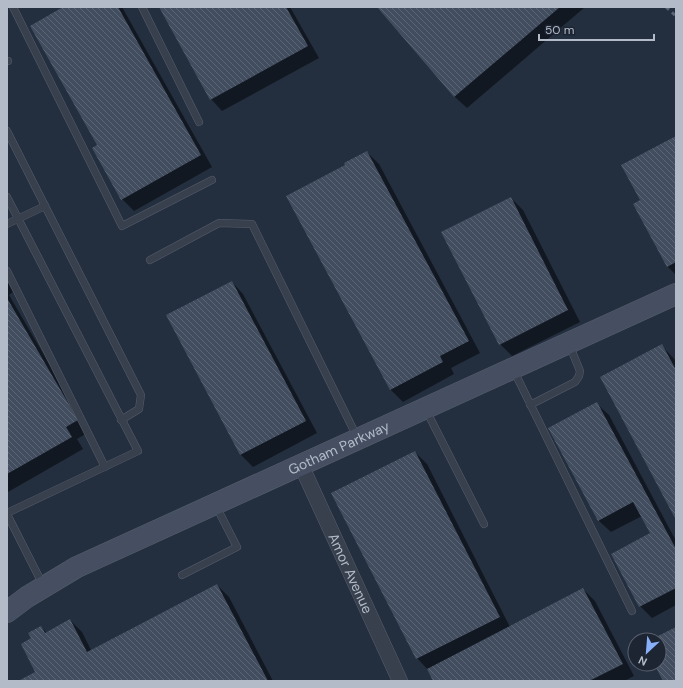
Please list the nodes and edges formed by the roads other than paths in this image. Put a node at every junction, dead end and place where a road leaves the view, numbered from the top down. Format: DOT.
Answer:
graph roads {
  1 [pos="13,7"];
  2 [pos="142,7"];
  3 [pos="199,122"];
  4 [pos="7,131"];
  5 [pos="212,180"];
  6 [pos="7,197"];
  7 [pos="45,206"];
  8 [pos="18,219"];
  9 [pos="7,224"];
  10 [pos="150,260"];
  11 [pos="7,271"];
  12 [pos="676,294"];
  13 [pos="569,343"];
  14 [pos="513,369"];
  15 [pos="530,405"];
  16 [pos="425,408"];
  17 [pos="121,420"];
  18 [pos="358,439"];
  19 [pos="301,465"];
  20 [pos="105,466"];
  21 [pos="215,504"];
  22 [pos="7,513"];
  23 [pos="484,524"];
  24 [pos="182,575"];
  25 [pos="44,587"];
  26 [pos="632,611"];
  27 [pos="7,612"];
  28 [pos="400,681"];
  1 -- 5 [label="lane"];
  2 -- 3 [label="lane"];
  4 -- 7 [label="lane"];
  6 -- 8 [label="lane"];
  7 -- 8 [label="lane"];
  7 -- 17 [label="lane"];
  8 -- 9 [label="lane"];
  8 -- 17 [label="lane"];
  10 -- 18 [label="lane"];
  11 -- 20 [label="lane"];
  12 -- 13 [label="street, Gotham Parkway"];
  13 -- 14 [label="street, Gotham Parkway"];
  13 -- 15 [label="lane"];
  14 -- 15 [label="lane"];
  14 -- 16 [label="street, Gotham Parkway"];
  15 -- 26 [label="lane"];
  16 -- 18 [label="street, Gotham Parkway"];
  16 -- 23 [label="lane"];
  17 -- 20 [label="lane"];
  18 -- 19 [label="street, Gotham Parkway"];
  19 -- 21 [label="street, Gotham Parkway"];
  19 -- 28 [label="street, Amor Avenue"];
  20 -- 22 [label="lane"];
  21 -- 24 [label="lane"];
  21 -- 25 [label="street, Gotham Parkway"];
  22 -- 25 [label="lane"];
  25 -- 27 [label="street, Gotham Parkway"];
}
